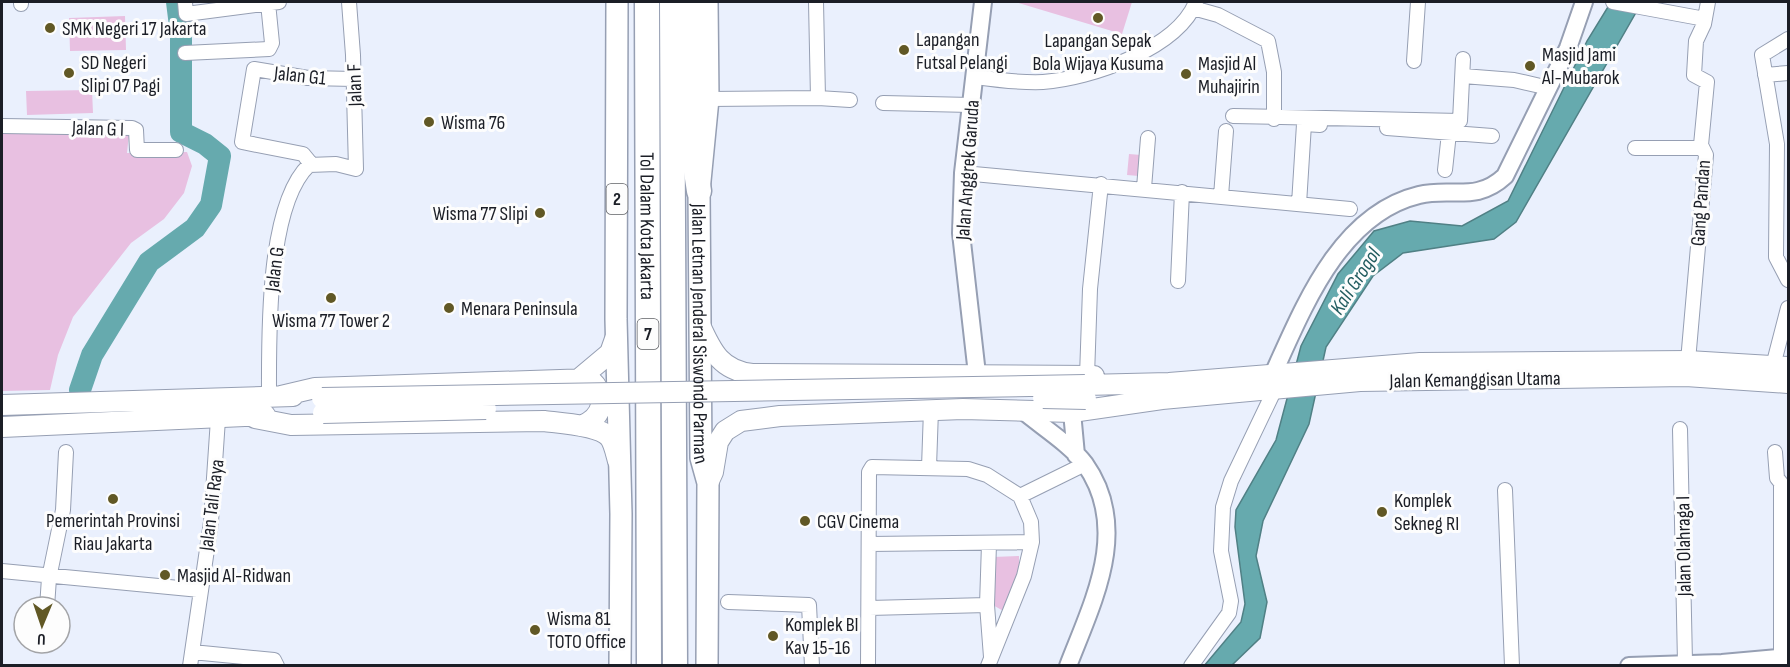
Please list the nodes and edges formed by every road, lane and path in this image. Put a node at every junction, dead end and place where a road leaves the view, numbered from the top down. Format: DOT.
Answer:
graph roads {
  1 [pos="349,2"];
  2 [pos="617,2"];
  3 [pos="648,2"];
  4 [pos="672,2"];
  5 [pos="690,2"];
  6 [pos="707,2"];
  7 [pos="816,2"];
  8 [pos="983,2"];
  9 [pos="1418,2"];
  10 [pos="1584,2"];
  11 [pos="1613,2"];
  12 [pos="1708,2"];
  13 [pos="267,3"];
  14 [pos="1194,5"];
  15 [pos="186,8"];
  16 [pos="1705,19"];
  17 [pos="1788,39"];
  18 [pos="185,53"];
  19 [pos="1463,58"];
  20 [pos="1414,62"];
  21 [pos="1788,73"];
  22 [pos="1765,75"];
  23 [pos="1463,76"];
  24 [pos="975,77"];
  25 [pos="354,79"];
  26 [pos="1549,88"];
  27 [pos="818,98"];
  28 [pos="708,99"];
  29 [pos="850,100"];
  30 [pos="884,103"];
  31 [pos="971,105"];
  32 [pos="1233,116"];
  33 [pos="1274,118"];
  34 [pos="2,126"];
  35 [pos="1226,131"];
  36 [pos="1449,133"];
  37 [pos="1492,136"];
  38 [pos="1148,138"];
  39 [pos="1635,148"];
  40 [pos="1702,148"];
  41 [pos="176,150"];
  42 [pos="312,165"];
  43 [pos="1445,170"];
  44 [pos="963,173"];
  45 [pos="1783,181"];
  46 [pos="1101,184"];
  47 [pos="1144,188"];
  48 [pos="699,191"];
  49 [pos="1182,192"];
  50 [pos="1221,196"];
  51 [pos="1299,204"];
  52 [pos="1350,209"];
  53 [pos="1788,280"];
  54 [pos="1178,281"];
  55 [pos="1788,308"];
  56 [pos="700,325"];
  57 [pos="616,336"];
  58 [pos="1688,361"];
  59 [pos="1781,367"];
  60 [pos="977,374"];
  61 [pos="768,375"];
  62 [pos="1326,376"];
  63 [pos="579,380"];
  64 [pos="1278,380"];
  65 [pos="1788,384"];
  66 [pos="1165,391"];
  67 [pos="273,392"];
  68 [pos="1083,393"];
  69 [pos="2,405"];
  70 [pos="322,405"];
  71 [pos="931,410"];
  72 [pos="1022,410"];
  73 [pos="772,417"];
  74 [pos="255,418"];
  75 [pos="218,419"];
  76 [pos="581,426"];
  77 [pos="2,427"];
  78 [pos="1680,429"];
  79 [pos="66,452"];
  80 [pos="1775,452"];
  81 [pos="1081,459"];
  82 [pos="929,468"];
  83 [pos="620,469"];
  84 [pos="708,483"];
  85 [pos="1785,483"];
  86 [pos="1505,490"];
  87 [pos="1020,496"];
  88 [pos="1032,542"];
  89 [pos="869,544"];
  90 [pos="989,544"];
  91 [pos="2,571"];
  92 [pos="49,578"];
  93 [pos="708,588"];
  94 [pos="200,590"];
  95 [pos="48,595"];
  96 [pos="728,602"];
  97 [pos="987,605"];
  98 [pos="869,608"];
  99 [pos="1784,657"];
  100 [pos="191,659"];
  101 [pos="1685,662"];
  102 [pos="990,663"];
  103 [pos="1722,664"];
  104 [pos="277,666"];
  105 [pos="620,666"];
  106 [pos="649,666"];
  107 [pos="675,666"];
  108 [pos="707,666"];
  109 [pos="718,666"];
  110 [pos="812,666"];
  111 [pos="868,666"];
  112 [pos="1068,666"];
  113 [pos="1191,666"];
  114 [pos="1512,666"];
  115 [pos="1629,666"];
  1 -- 25 [label="street, Jalan F"];
  2 -- 57 [label="highway, 2"];
  3 -- 106 [label="highway, Tol Dalam Kota Jakarta / 7"];
  4 -- 107 [label="highway, Tol Dalam Kota Jakarta / 7"];
  5 -- 48 [label="highway"];
  6 -- 28 [label="highway, Jalan Letnan Jenderal Siswondo Parman"];
  7 -- 27 [label="street"];
  8 -- 24 [label="street, Jalan Anggrek Garuda"];
  9 -- 20 [label="street"];
  10 -- 26 [label="street"];
  11 -- 16 [label="street"];
  12 -- 16 [label="street"];
  13 -- 15 [label="street"];
  13 -- 18 [label="street"];
  14 -- 24 [label="street"];
  14 -- 33 [label="street"];
  16 -- 40 [label="street, Gang Pandan"];
  17 -- 22 [label="street"];
  19 -- 23 [label="street"];
  21 -- 22 [label="street"];
  22 -- 45 [label="street"];
  23 -- 26 [label="street"];
  23 -- 33 [label="street"];
  24 -- 31 [label="street, Jalan Anggrek Garuda"];
  25 -- 42 [label="street, Jalan F"];
  25 -- 42 [label="street, Jalan G1"];
  26 -- 64 [label="street"];
  27 -- 28 [label="street"];
  27 -- 29 [label="street"];
  28 -- 48 [label="highway, Jalan Letnan Jenderal Siswondo Parman"];
  30 -- 31 [label="street"];
  31 -- 44 [label="street, Jalan Anggrek Garuda"];
  32 -- 33 [label="street"];
  34 -- 41 [label="street, Jalan G I"];
  35 -- 50 [label="street"];
  36 -- 37 [label="street"];
  36 -- 43 [label="street"];
  36 -- 51 [label="street"];
  38 -- 47 [label="street"];
  39 -- 40 [label="street"];
  40 -- 58 [label="street, Gang Pandan"];
  42 -- 67 [label="street, Jalan G"];
  44 -- 46 [label="street"];
  44 -- 60 [label="street, Jalan Anggrek Garuda"];
  45 -- 53 [label="street"];
  46 -- 47 [label="street"];
  46 -- 68 [label="street"];
  47 -- 49 [label="street"];
  48 -- 56 [label="highway, Jalan Letnan Jenderal Siswondo Parman"];
  49 -- 50 [label="street"];
  49 -- 54 [label="street"];
  50 -- 51 [label="street"];
  51 -- 52 [label="street"];
  55 -- 59 [label="street"];
  56 -- 61 [label="main road"];
  56 -- 84 [label="highway, Jalan Letnan Jenderal Siswondo Parman"];
  57 -- 63 [label="main road"];
  57 -- 83 [label="highway, 2"];
  58 -- 59 [label="main road, Jalan Kemanggisan Utama"];
  58 -- 62 [label="main road, Jalan Kemanggisan Utama"];
  60 -- 61 [label="main road"];
  60 -- 68 [label="main road"];
  61 -- 73 [label="main road"];
  62 -- 64 [label="main road, Jalan Kemanggisan Utama"];
  62 -- 65 [label="main road, Jalan Kemanggisan Utama"];
  63 -- 67 [label="main road"];
  63 -- 76 [label="main road"];
  64 -- 66 [label="main road, Jalan Kemanggisan Utama"];
  64 -- 113 [label="street"];
  66 -- 68 [label="main road"];
  66 -- 68 [label="main road"];
  67 -- 69 [label="main road"];
  67 -- 70 [label="main road"];
  68 -- 70 [label="main road, bridge"];
  68 -- 72 [label="main road"];
  68 -- 81 [label="street"];
  70 -- 74 [label="main road"];
  71 -- 72 [label="main road"];
  71 -- 73 [label="main road"];
  71 -- 82 [label="street"];
  72 -- 81 [label="street"];
  73 -- 84 [label="main road"];
  74 -- 75 [label="main road"];
  74 -- 76 [label="main road"];
  75 -- 77 [label="main road"];
  75 -- 94 [label="street, Jalan Tali Raya"];
  76 -- 83 [label="main road"];
  78 -- 101 [label="street, Jalan Olahraga I"];
  79 -- 92 [label="street"];
  80 -- 85 [label="street"];
  81 -- 87 [label="street"];
  81 -- 112 [label="street"];
  82 -- 87 [label="street"];
  82 -- 89 [label="street"];
  83 -- 105 [label="highway, 2"];
  84 -- 93 [label="highway, Jalan Letnan Jenderal Siswondo Parman"];
  85 -- 99 [label="street"];
  86 -- 114 [label="street"];
  87 -- 88 [label="street"];
  88 -- 90 [label="street"];
  88 -- 102 [label="street"];
  89 -- 90 [label="street"];
  89 -- 98 [label="street"];
  90 -- 97 [label="street"];
  91 -- 92 [label="street"];
  92 -- 94 [label="street"];
  92 -- 95 [label="street"];
  93 -- 108 [label="highway, Jalan Letnan Jenderal Siswondo Parman"];
  93 -- 109 [label="highway"];
  94 -- 100 [label="street, Jalan Tali Raya"];
  96 -- 110 [label="street"];
  97 -- 98 [label="street"];
  97 -- 102 [label="street"];
  98 -- 111 [label="street"];
  99 -- 103 [label="street"];
  100 -- 104 [label="street"];
  101 -- 103 [label="street"];
  101 -- 115 [label="street"];
}
